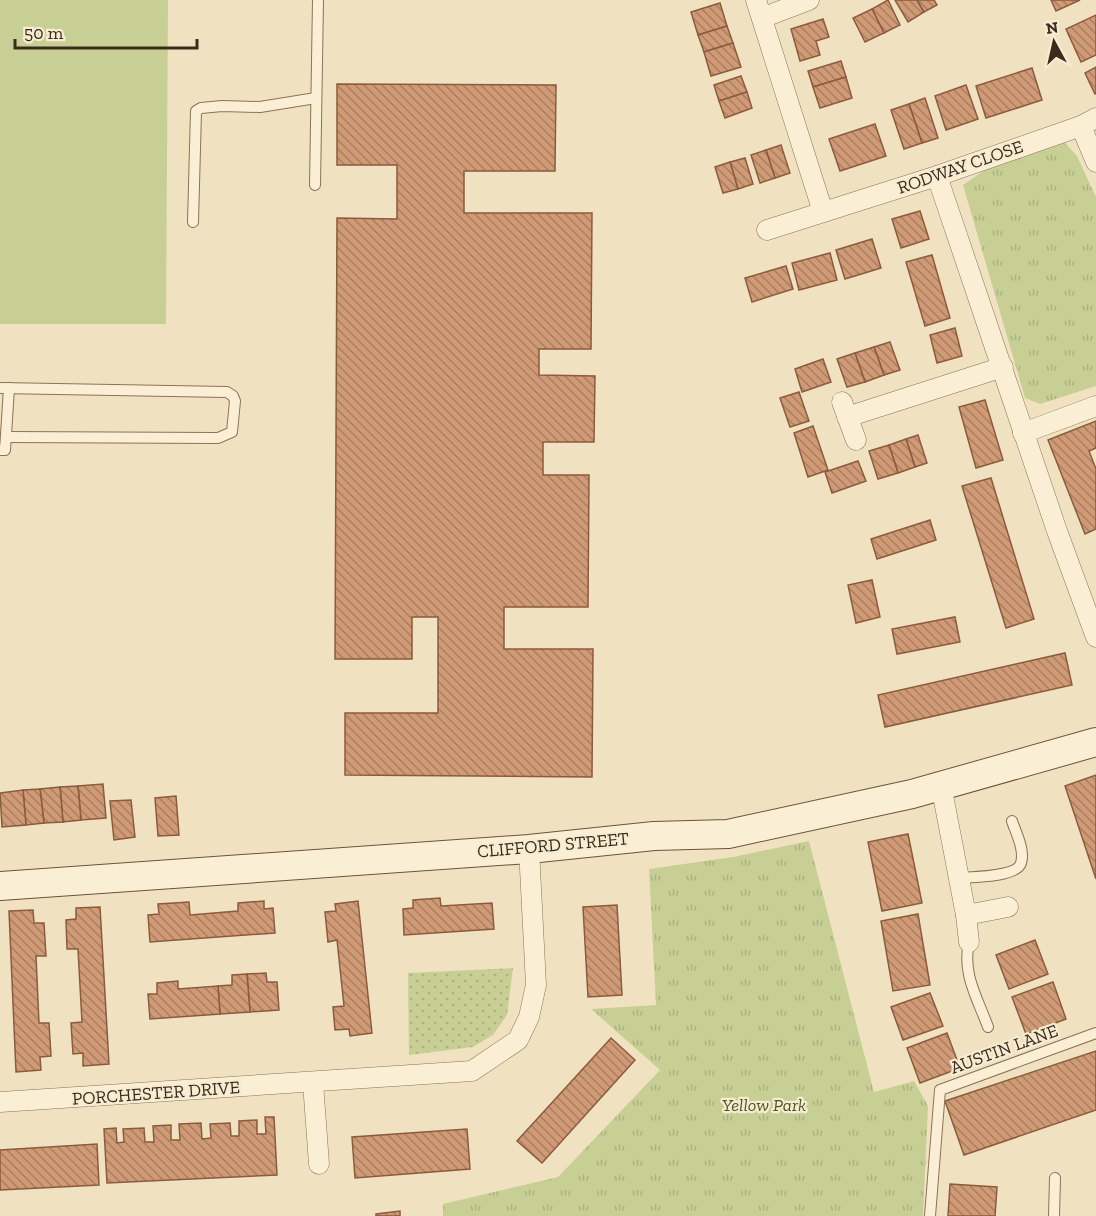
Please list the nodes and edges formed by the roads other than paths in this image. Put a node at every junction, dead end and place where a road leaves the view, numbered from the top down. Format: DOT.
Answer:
graph roads {
  1 [pos="318,0"];
  2 [pos="809,0"];
  3 [pos="759,9"];
  4 [pos="316,98"];
  5 [pos="1089,122"];
  6 [pos="1096,162"];
  7 [pos="937,176"];
  8 [pos="315,185"];
  9 [pos="823,212"];
  10 [pos="193,222"];
  11 [pos="767,230"];
  12 [pos="1003,367"];
  13 [pos="5,388"];
  14 [pos="1096,406"];
  15 [pos="1023,433"];
  16 [pos="6,437"];
  17 [pos="856,440"];
  18 [pos="0,450"];
  19 [pos="1096,637"];
  20 [pos="1096,742"];
  21 [pos="941,785"];
  22 [pos="1012,821"];
  23 [pos="529,849"];
  24 [pos="959,878"];
  25 [pos="0,886"];
  26 [pos="1008,907"];
  27 [pos="966,915"];
  28 [pos="969,942"];
  29 [pos="988,1027"];
  30 [pos="1096,1033"];
  31 [pos="313,1083"];
  32 [pos="0,1102"];
  33 [pos="319,1164"];
  34 [pos="1055,1178"];
  35 [pos="930,1216"];
  36 [pos="1054,1216"];
  1 -- 4 [label="lane"];
  2 -- 3 [label="street"];
  3 -- 9 [label="street"];
  4 -- 8 [label="lane"];
  4 -- 10 [label="lane"];
  5 -- 6 [label="street"];
  5 -- 7 [label="street, RODWAY CLOSE"];
  7 -- 9 [label="street, RODWAY CLOSE"];
  7 -- 12 [label="street"];
  9 -- 11 [label="street, RODWAY CLOSE"];
  12 -- 15 [label="street"];
  12 -- 17 [label="street"];
  13 -- 16 [label="lane"];
  13 -- 16 [label="lane"];
  14 -- 15 [label="street"];
  15 -- 19 [label="street"];
  16 -- 18 [label="lane"];
  20 -- 21 [label="main road, CLIFFORD STREET"];
  21 -- 23 [label="main road, CLIFFORD STREET"];
  21 -- 24 [label="street"];
  22 -- 24 [label="lane"];
  23 -- 25 [label="main road, CLIFFORD STREET"];
  23 -- 31 [label="street, PORCHESTER DRIVE"];
  24 -- 27 [label="street"];
  26 -- 27 [label="street"];
  27 -- 28 [label="street"];
  28 -- 29 [label="lane"];
  30 -- 35 [label="lane, AUSTIN LANE"];
  31 -- 32 [label="street, PORCHESTER DRIVE"];
  31 -- 33 [label="street"];
  34 -- 36 [label="lane"];
}
